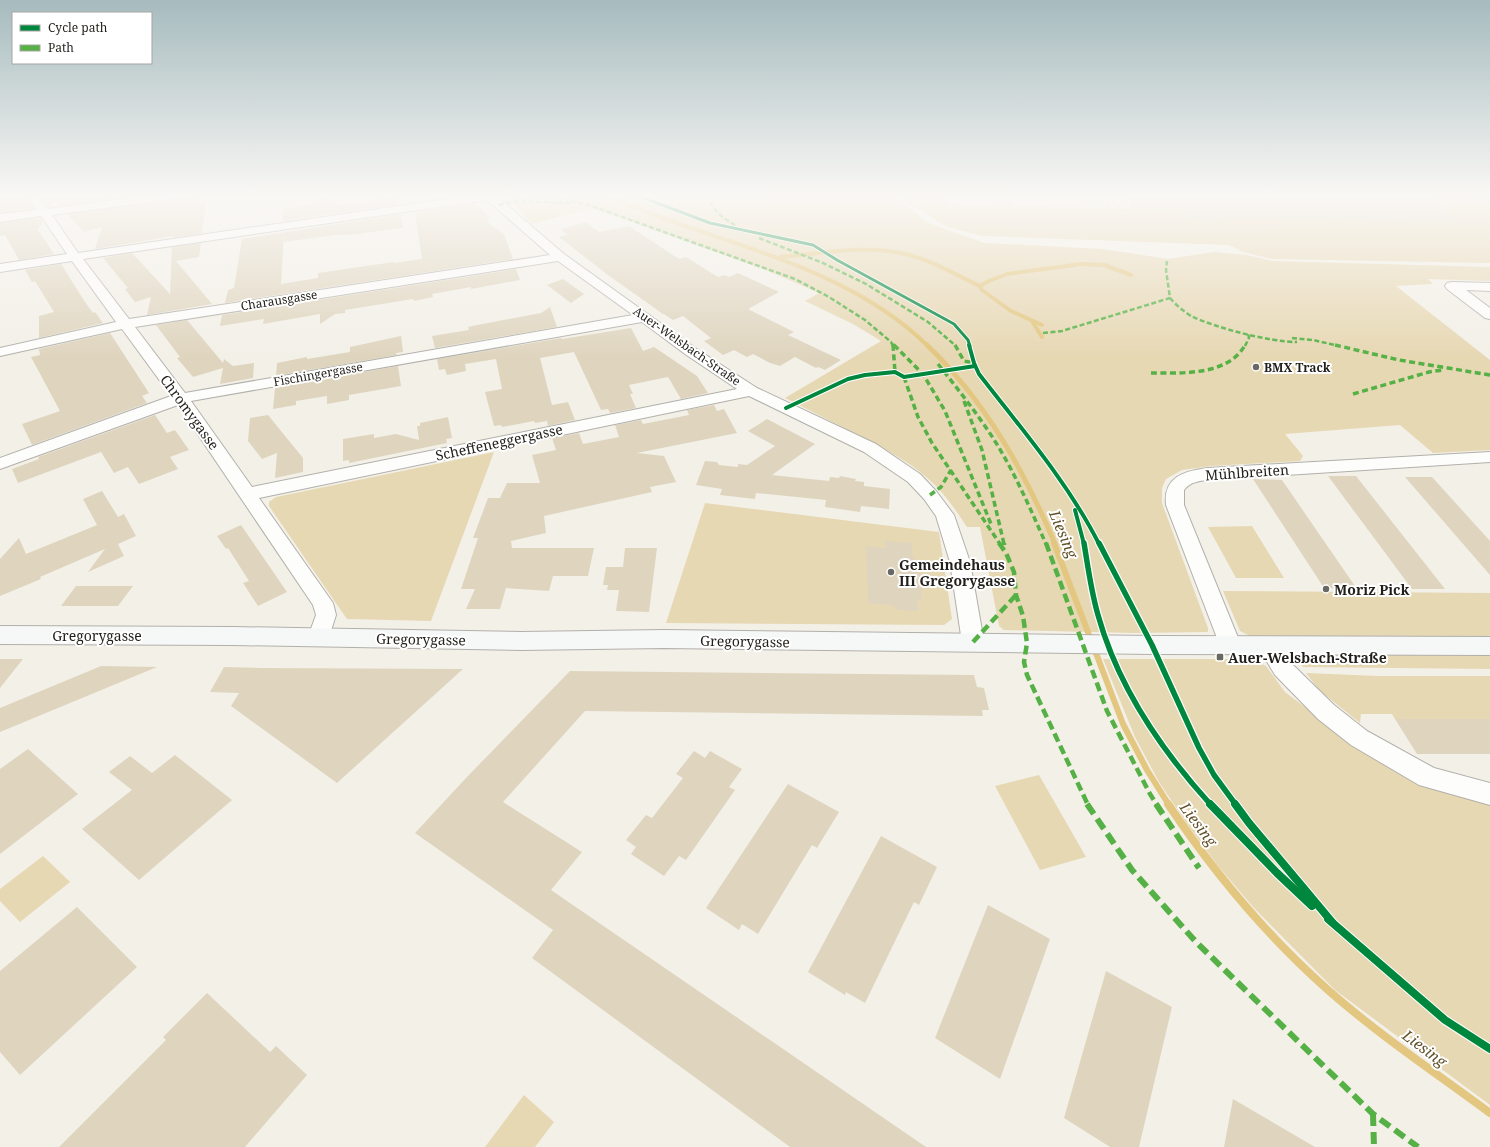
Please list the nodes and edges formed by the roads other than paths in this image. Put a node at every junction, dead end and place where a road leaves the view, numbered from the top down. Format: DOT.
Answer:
graph roads {
  1 [pos="69,249"];
  2 [pos="132,249"];
  3 [pos="550,249"];
  4 [pos="75,257"];
  5 [pos="560,257"];
  6 [pos="0,268"];
  7 [pos="1490,287"];
  8 [pos="1490,315"];
  9 [pos="645,317"];
  10 [pos="125,324"];
  11 [pos="0,352"];
  12 [pos="751,391"];
  13 [pos="181,398"];
  14 [pos="1490,457"];
  15 [pos="0,464"];
  16 [pos="248,494"];
  17 [pos="0,634"];
  18 [pos="319,637"];
  19 [pos="973,642"];
  20 [pos="1268,645"];
  21 [pos="1230,646"];
  22 [pos="1490,646"];
  23 [pos="1490,794"];
  1 -- 4 [label="street, Chromygasse"];
  2 -- 4 [label="street"];
  3 -- 5 [label="street, Auer-Welsbach-Straße"];
  4 -- 6 [label="street"];
  4 -- 10 [label="street, Chromygasse"];
  5 -- 9 [label="street, Auer-Welsbach-Straße"];
  5 -- 10 [label="street, Charausgasse"];
  7 -- 8 [label="street"];
  9 -- 12 [label="street, Auer-Welsbach-Straße"];
  9 -- 13 [label="street, Fischingergasse"];
  10 -- 11 [label="street, Charausgasse"];
  10 -- 13 [label="street, Chromygasse"];
  12 -- 16 [label="street, Scheffeneggergasse"];
  12 -- 19 [label="street, Auer-Welsbach-Straße"];
  13 -- 15 [label="street, Fischingergasse"];
  13 -- 16 [label="street, Chromygasse"];
  14 -- 21 [label="street, Mühlbreiten"];
  16 -- 18 [label="street, Chromygasse"];
  17 -- 18 [label="street, Gregorygasse"];
  18 -- 19 [label="street, Gregorygasse"];
  19 -- 21 [label="street, Gregorygasse"];
  20 -- 21 [label="street, Gregorygasse"];
  20 -- 22 [label="street, Gregorygasse"];
  20 -- 23 [label="street"];
}
